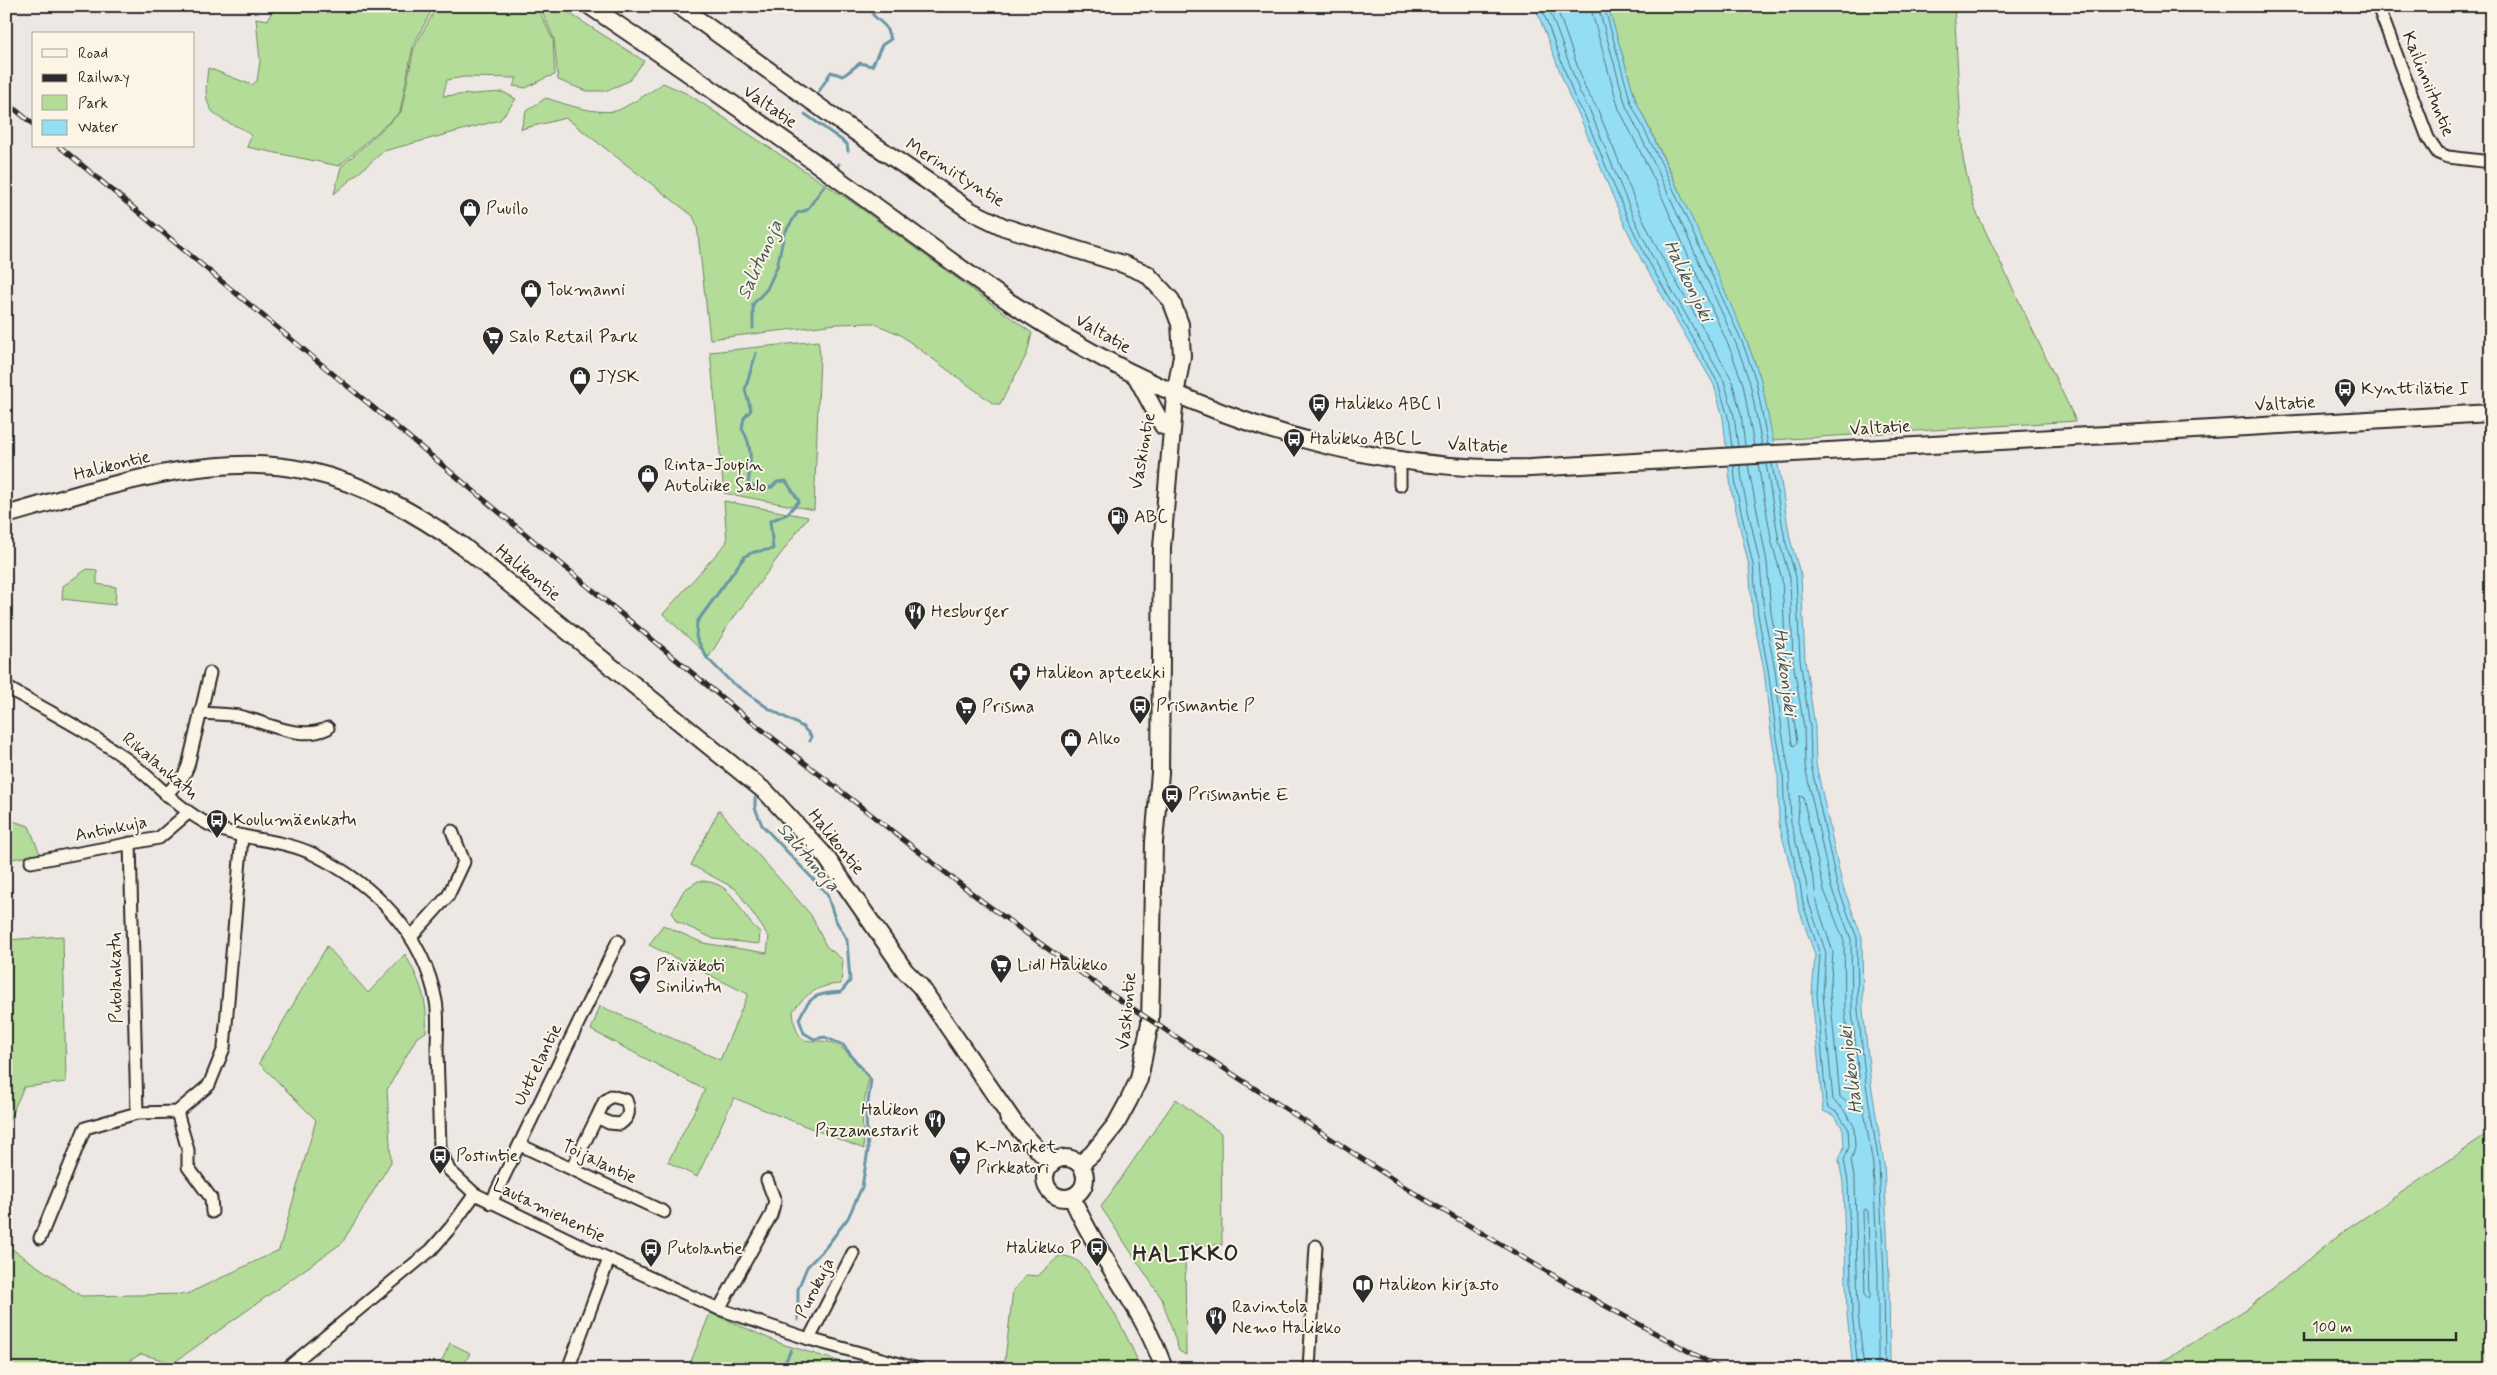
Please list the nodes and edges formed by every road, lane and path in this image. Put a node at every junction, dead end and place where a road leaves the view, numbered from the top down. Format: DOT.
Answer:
graph roads {
  1 [pos="590,6"];
  2 [pos="679,6"];
  3 [pos="2378,6"];
  4 [pos="2491,162"];
  5 [pos="1136,376"];
  6 [pos="1175,395"];
  7 [pos="2491,413"];
  8 [pos="1163,426"];
  9 [pos="1400,461"];
  10 [pos="1400,485"];
  11 [pos="6,515"];
  12 [pos="210,673"];
  13 [pos="6,687"];
  14 [pos="200,713"];
  15 [pos="328,728"];
  16 [pos="166,795"];
  17 [pos="188,813"];
  18 [pos="452,831"];
  19 [pos="242,836"];
  20 [pos="1154,842"];
  21 [pos="130,843"];
  22 [pos="300,850"];
  23 [pos="31,862"];
  24 [pos="411,937"];
  25 [pos="618,942"];
  26 [pos="177,1112"];
  27 [pos="137,1113"];
  28 [pos="597,1116"];
  29 [pos="520,1145"];
  30 [pos="1051,1164"];
  31 [pos="1080,1164"];
  32 [pos="572,1168"];
  33 [pos="766,1180"];
  34 [pos="475,1194"];
  35 [pos="1072,1197"];
  36 [pos="491,1204"];
  37 [pos="212,1212"];
  38 [pos="664,1212"];
  39 [pos="40,1238"];
  40 [pos="1316,1246"];
  41 [pos="852,1253"];
  42 [pos="609,1259"];
  43 [pos="720,1309"];
  44 [pos="809,1339"];
  45 [pos="286,1369"];
  46 [pos="568,1369"];
  47 [pos="918,1369"];
  48 [pos="1164,1369"];
  49 [pos="1309,1369"];
  1 -- 5 [label="main road, Valtatie"];
  2 -- 6 [label="main road, Meriniityntie"];
  3 -- 4 [label="street, Kailinniituntie"];
  5 -- 6 [label="main road, Valtatie"];
  5 -- 8 [label="main road"];
  6 -- 8 [label="main road, Vaskiontie"];
  6 -- 9 [label="main road, Valtatie"];
  6 -- 20 [label="main road, Vaskiontie"];
  7 -- 9 [label="main road, Valtatie"];
  8 -- 20 [label="main road, Vaskiontie"];
  9 -- 10 [label="street"];
  11 -- 30 [label="main road, Halikontie"];
  12 -- 14 [label="street"];
  13 -- 16 [label="street, Rikalankatu"];
  14 -- 15 [label="street"];
  14 -- 16 [label="street"];
  16 -- 17 [label="street, Rikalankatu"];
  17 -- 19 [label="street, Rikalankatu"];
  17 -- 21 [label="street, Antinkuja"];
  18 -- 24 [label="street"];
  19 -- 22 [label="street, Rikalankatu"];
  19 -- 26 [label="street"];
  20 -- 31 [label="main road, Vaskiontie"];
  21 -- 23 [label="street, Antinkuja"];
  21 -- 27 [label="street, Putolankatu"];
  22 -- 24 [label="street, Lautamiehentie"];
  24 -- 34 [label="street, Lautamiehentie"];
  25 -- 29 [label="street, Uuttelantie"];
  26 -- 27 [label="street"];
  26 -- 37 [label="street"];
  27 -- 39 [label="street"];
  28 -- 32 [label="street"];
  29 -- 32 [label="street, Toijalantie"];
  29 -- 36 [label="street, Uuttelantie"];
  30 -- 31 [label="main road"];
  30 -- 35 [label="main road"];
  31 -- 35 [label="main road"];
  32 -- 38 [label="street, Toijalantie"];
  33 -- 43 [label="street"];
  34 -- 36 [label="street, Lautamiehentie"];
  34 -- 45 [label="street"];
  35 -- 48 [label="main road"];
  36 -- 42 [label="street, Lautamiehentie"];
  40 -- 49 [label="street"];
  41 -- 44 [label="street, Purokuja"];
  42 -- 43 [label="street, Lautamiehentie"];
  42 -- 46 [label="street"];
  43 -- 44 [label="street, Lautamiehentie"];
  44 -- 47 [label="street, Lautamiehentie"];
}
